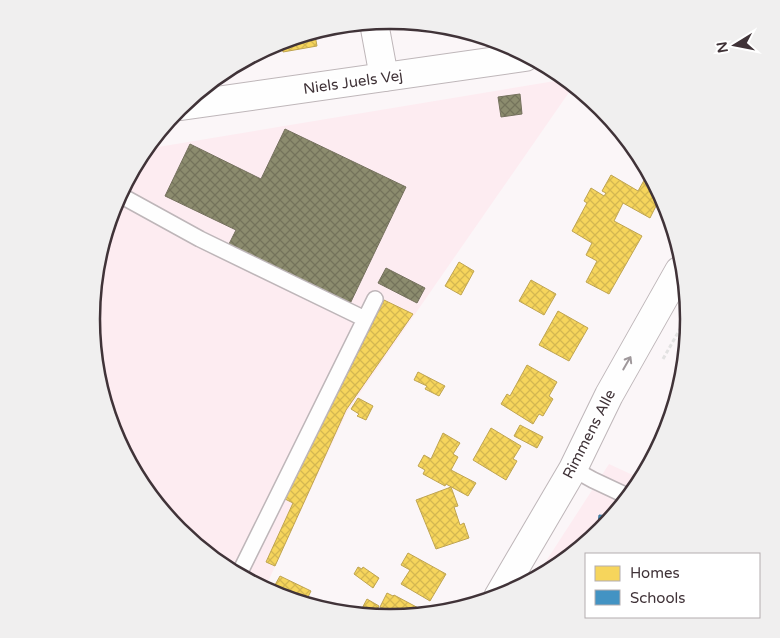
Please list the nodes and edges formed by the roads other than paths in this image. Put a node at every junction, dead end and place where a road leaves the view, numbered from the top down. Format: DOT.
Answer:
graph roads {
  1 [pos="375,29"];
  2 [pos="515,58"];
  3 [pos="384,77"];
  4 [pos="196,104"];
  5 [pos="126,199"];
  6 [pos="677,276"];
  7 [pos="375,299"];
  8 [pos="365,319"];
  9 [pos="573,469"];
  10 [pos="622,493"];
  11 [pos="242,568"];
  12 [pos="505,585"];
  1 -- 3 [label="street"];
  2 -- 3 [label="street, Niels Juels Vej"];
  3 -- 4 [label="street, Niels Juels Vej"];
  5 -- 8 [label="lane"];
  9 -- 6 [label="street, Rimmens Alle, one-way"];
  7 -- 8 [label="lane"];
  8 -- 11 [label="lane"];
  9 -- 10 [label="lane"];
  9 -- 12 [label="street, Rimmens Alle"];
}
